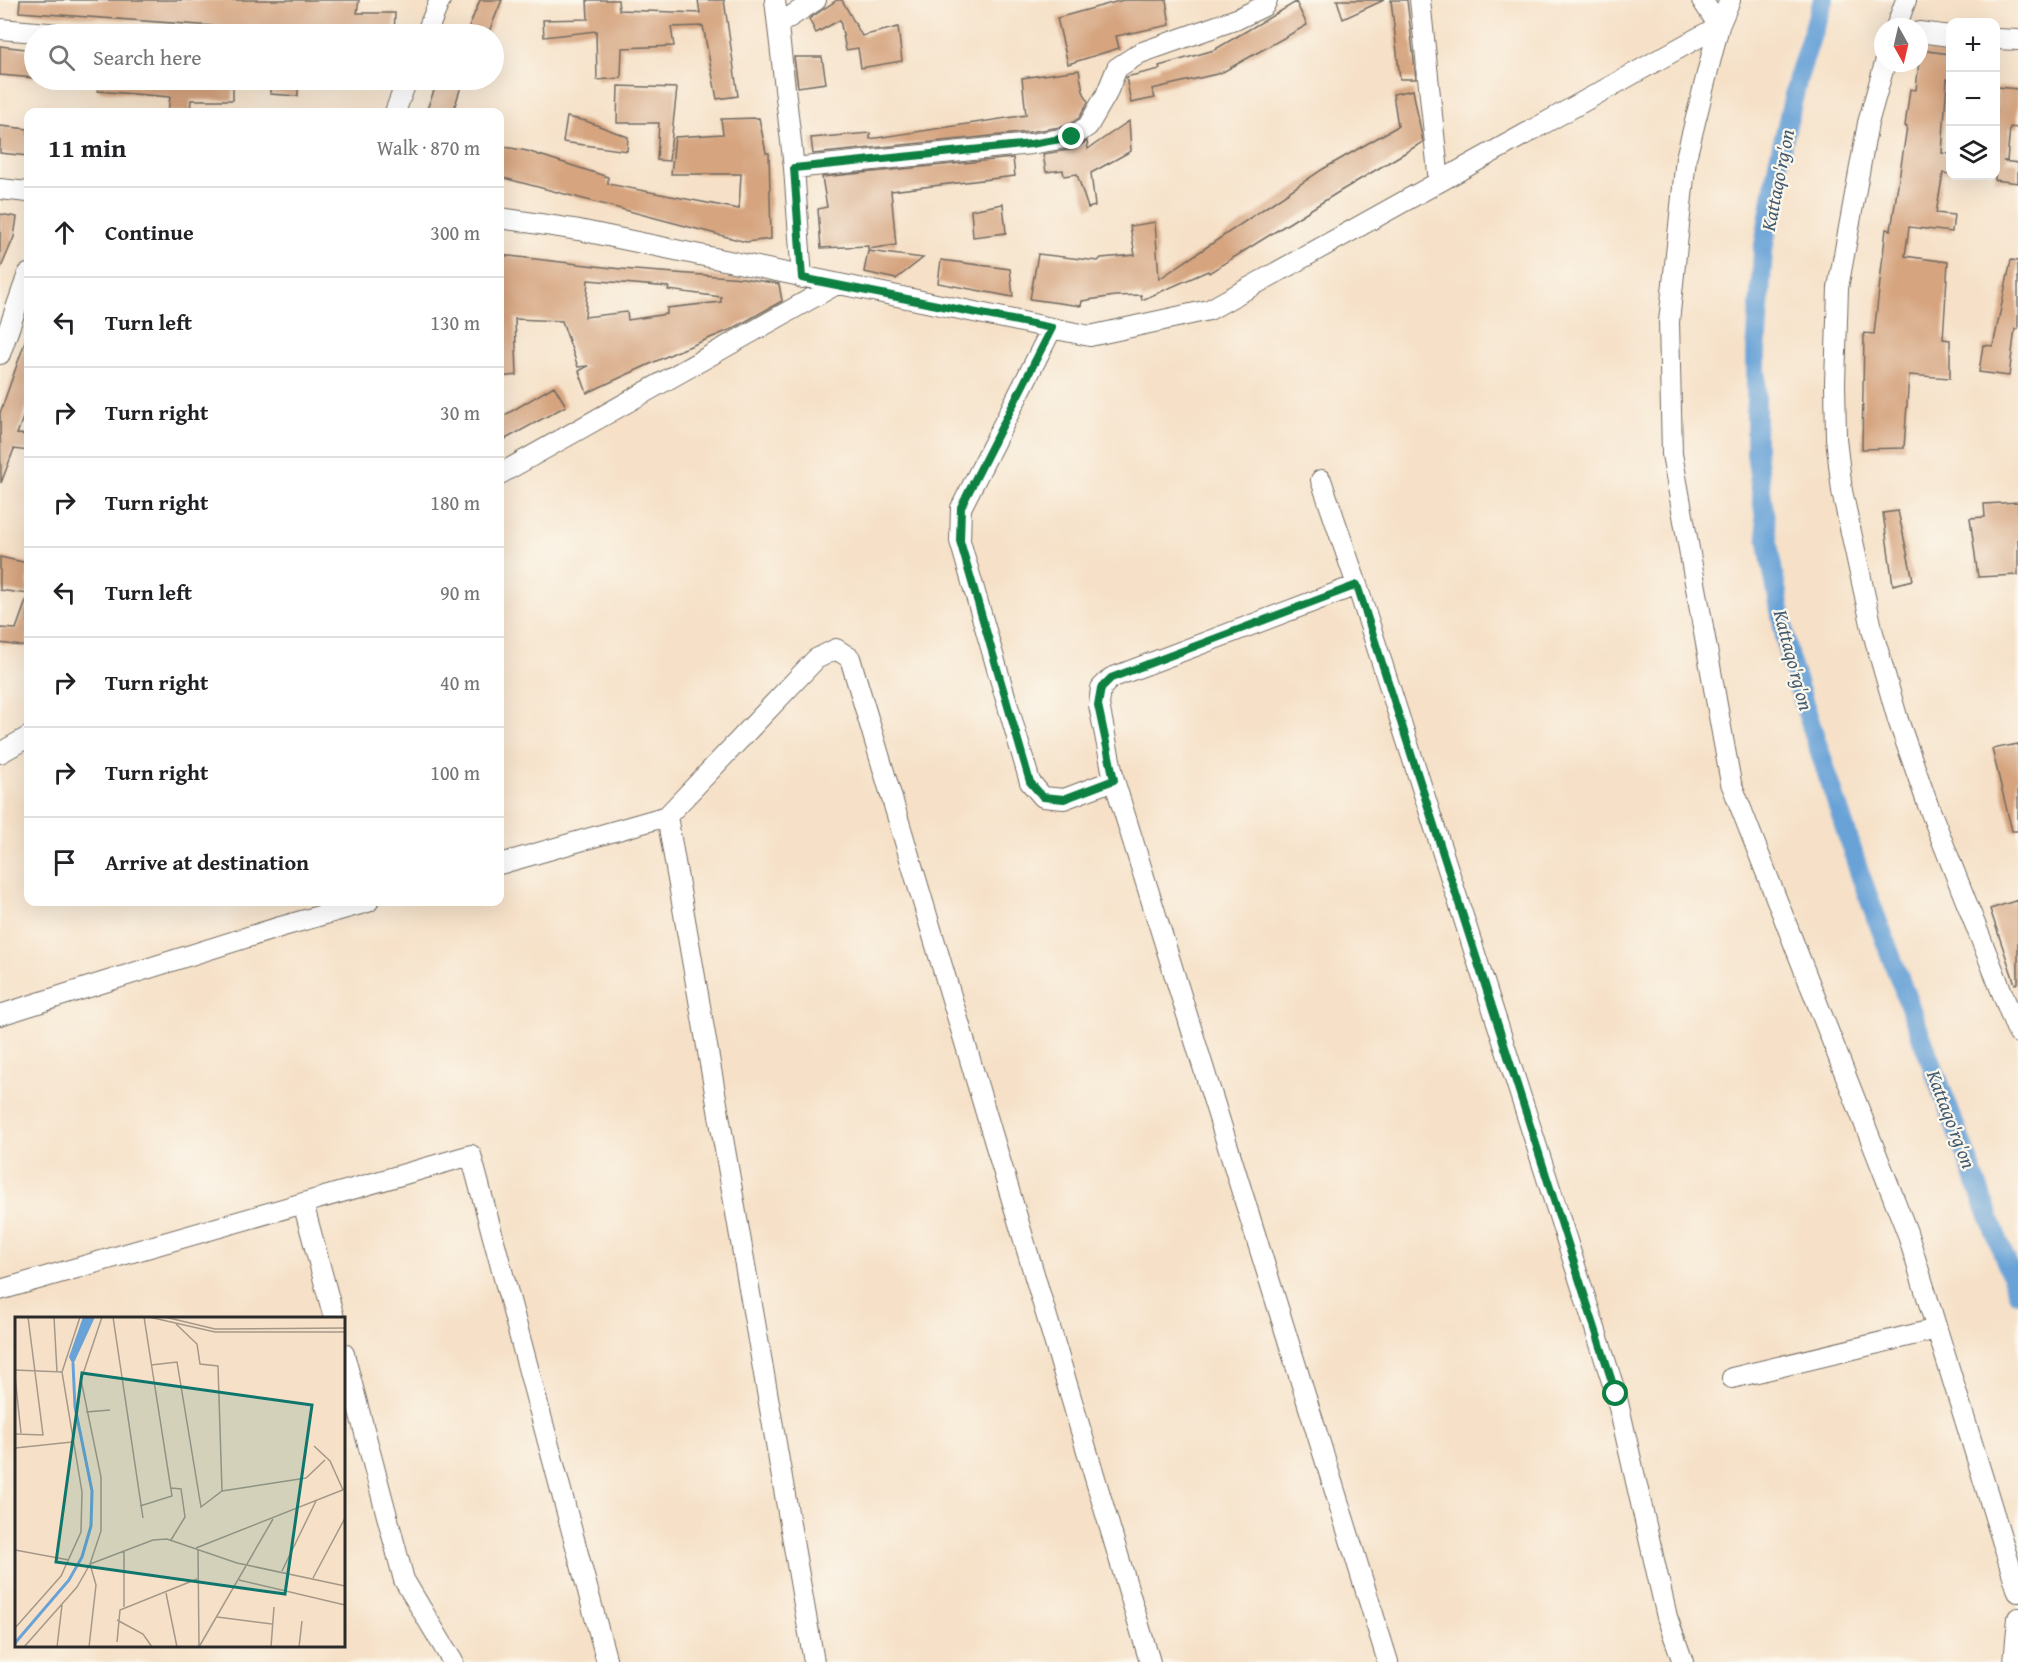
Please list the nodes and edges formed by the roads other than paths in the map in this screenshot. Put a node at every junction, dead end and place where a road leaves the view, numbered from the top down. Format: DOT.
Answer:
graph roads {
  1 [pos="440,0"];
  2 [pos="775,0"];
  3 [pos="816,0"];
  4 [pos="1267,0"];
  5 [pos="1420,0"];
  6 [pos="1702,0"];
  7 [pos="1730,0"];
  8 [pos="1906,0"];
  9 [pos="1899,18"];
  10 [pos="430,24"];
  11 [pos="779,24"];
  12 [pos="1719,26"];
  13 [pos="0,29"];
  14 [pos="24,31"];
  15 [pos="1928,33"];
  16 [pos="1946,35"];
  17 [pos="2000,39"];
  18 [pos="2018,40"];
  19 [pos="1882,72"];
  20 [pos="403,90"];
  21 [pos="396,108"];
  22 [pos="794,168"];
  23 [pos="1439,182"];
  24 [pos="0,189"];
  25 [pos="24,192"];
  26 [pos="504,219"];
  27 [pos="802,278"];
  28 [pos="837,284"];
  29 [pos="24,285"];
  30 [pos="1052,328"];
  31 [pos="0,354"];
  32 [pos="504,472"];
  33 [pos="1321,480"];
  34 [pos="1357,585"];
  35 [pos="24,739"];
  36 [pos="0,753"];
  37 [pos="1114,780"];
  38 [pos="668,816"];
  39 [pos="504,863"];
  40 [pos="354,906"];
  41 [pos="0,1015"];
  42 [pos="2018,1033"];
  43 [pos="303,1203"];
  44 [pos="0,1290"];
  45 [pos="334,1317"];
  46 [pos="1936,1329"];
  47 [pos="345,1358"];
  48 [pos="1732,1378"];
  49 [pos="2018,1592"];
  50 [pos="2018,1618"];
  51 [pos="453,1662"];
  52 [pos="607,1662"];
  53 [pos="814,1662"];
  54 [pos="1150,1662"];
  55 [pos="1388,1662"];
  56 [pos="1683,1662"];
  57 [pos="2014,1662"];
  1 -- 10 [label="street"];
  2 -- 11 [label="street"];
  3 -- 11 [label="street"];
  4 -- 22 [label="street"];
  5 -- 23 [label="street"];
  6 -- 12 [label="street"];
  7 -- 12 [label="street"];
  8 -- 9 [label="street"];
  11 -- 22 [label="street"];
  12 -- 23 [label="street"];
  12 -- 46 [label="street"];
  13 -- 14 [label="street"];
  15 -- 16 [label="street"];
  17 -- 18 [label="street"];
  19 -- 42 [label="street"];
  20 -- 21 [label="street"];
  22 -- 27 [label="street"];
  23 -- 30 [label="street"];
  24 -- 25 [label="street"];
  26 -- 27 [label="street"];
  27 -- 28 [label="street"];
  28 -- 30 [label="street"];
  28 -- 32 [label="street"];
  29 -- 31 [label="street"];
  30 -- 37 [label="street"];
  33 -- 34 [label="street"];
  34 -- 37 [label="street"];
  34 -- 56 [label="street"];
  35 -- 36 [label="street"];
  37 -- 55 [label="street"];
  38 -- 39 [label="street"];
  38 -- 53 [label="street"];
  38 -- 54 [label="street"];
  40 -- 41 [label="street"];
  43 -- 44 [label="street"];
  43 -- 45 [label="street"];
  43 -- 52 [label="street"];
  46 -- 48 [label="street"];
  46 -- 49 [label="street"];
  47 -- 51 [label="street"];
  50 -- 57 [label="street"];
}
